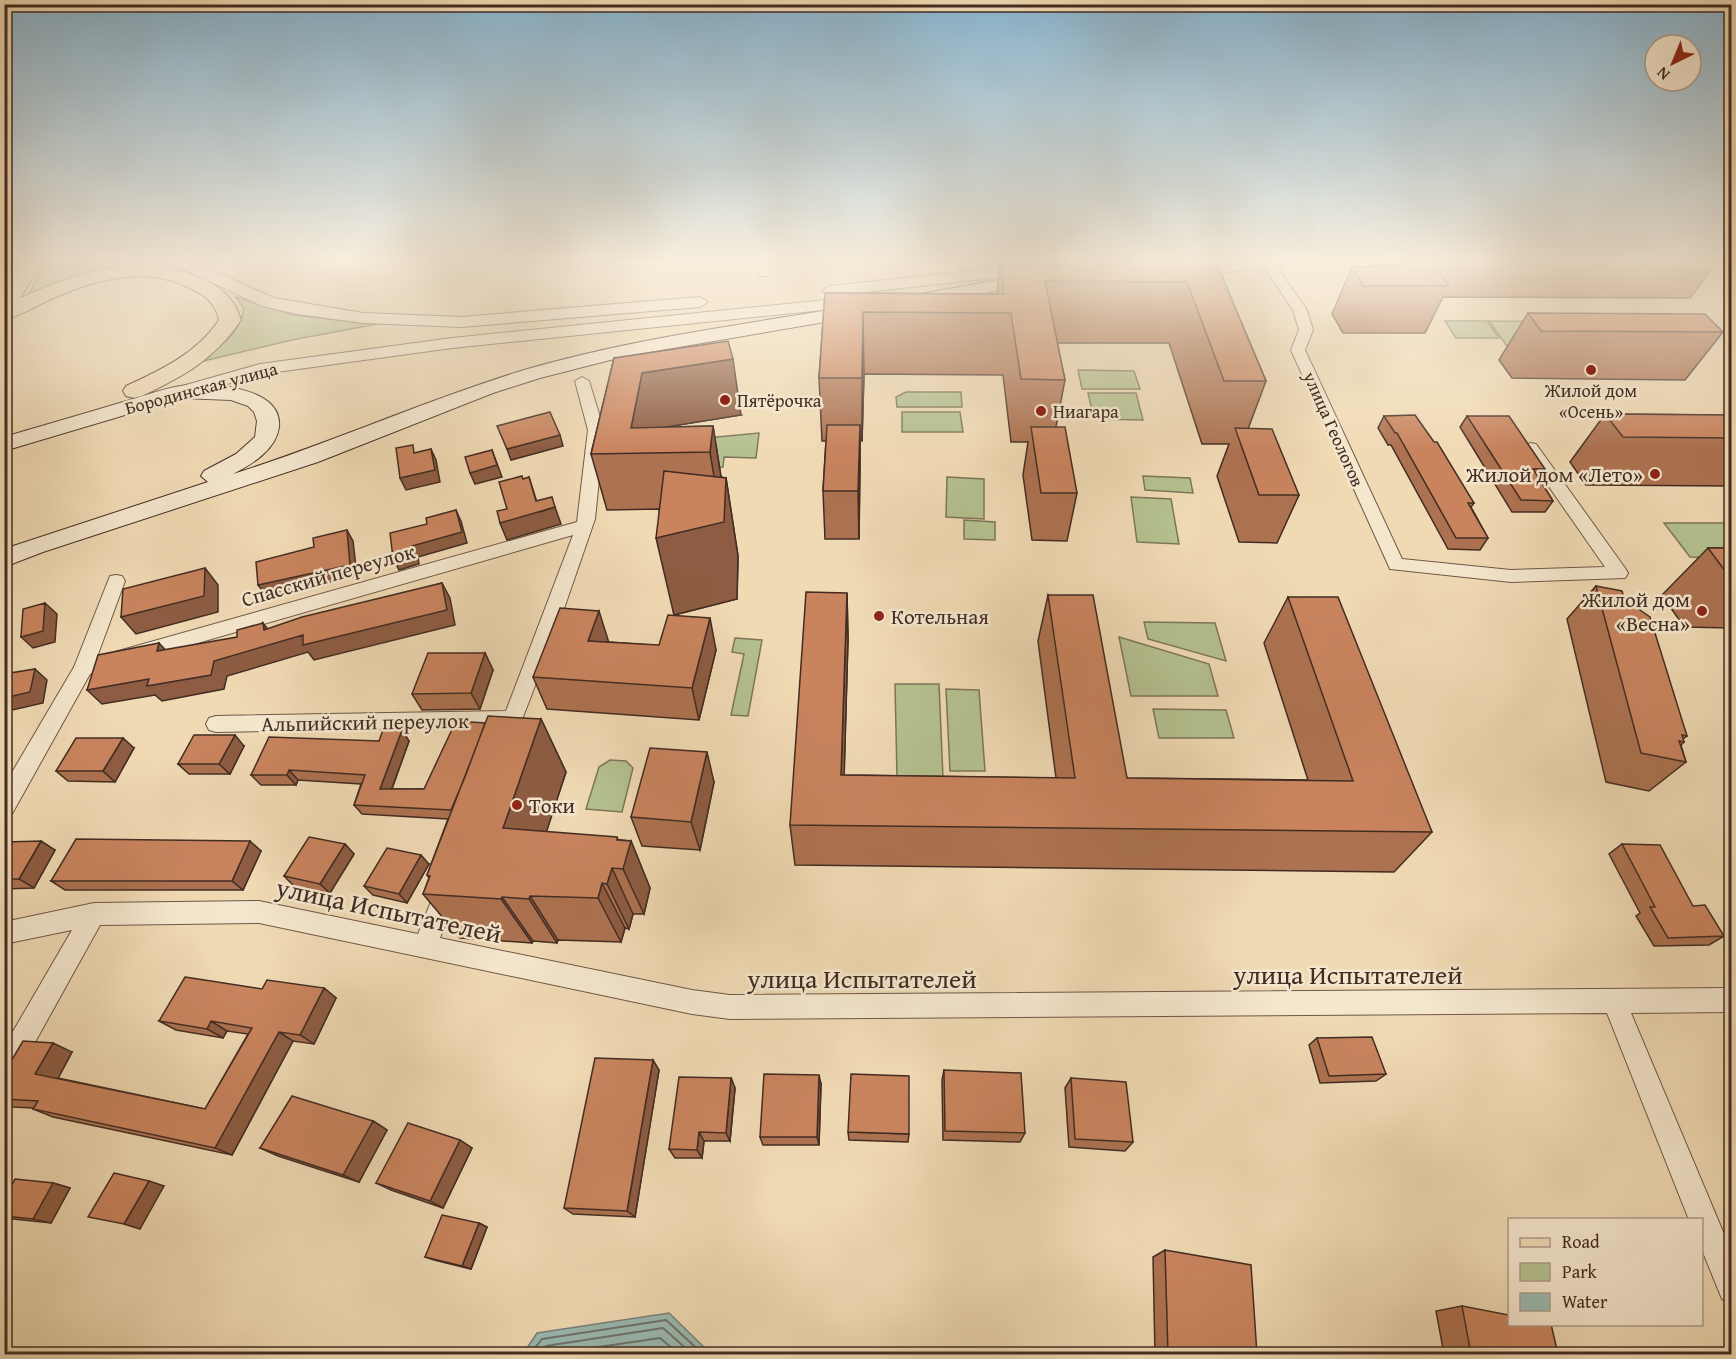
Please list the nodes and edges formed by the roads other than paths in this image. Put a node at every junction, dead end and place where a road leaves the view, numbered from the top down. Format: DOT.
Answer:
graph roads {
  1 [pos="228,323"];
  2 [pos="454,323"];
  3 [pos="651,323"];
  4 [pos="782,323"];
  5 [pos="1304,323"];
  6 [pos="582,381"];
  7 [pos="134,391"];
  8 [pos="181,392"];
  9 [pos="11,435"];
  10 [pos="1522,437"];
  11 [pos="585,526"];
  12 [pos="4,543"];
  13 [pos="4,559"];
  14 [pos="116,581"];
  15 [pos="83,668"];
  16 [pos="513,719"];
  17 [pos="216,724"];
  18 [pos="495,764"];
  19 [pos="4,807"];
  20 [pos="457,863"];
  21 [pos="94,914"];
  22 [pos="4,933"];
  23 [pos="424,946"];
  24 [pos="1731,1000"];
  25 [pos="1614,1001"];
  26 [pos="4,1073"];
  27 [pos="1702,1218"];
  28 [pos="1703,1220"];
  29 [pos="1731,1289"];
  1 -- 7 [label="main road"];
  2 -- 7 [label="street"];
  3 -- 8 [label="street, Бородинская улица"];
  4 -- 13 [label="main road"];
  5 -- 10 [label="street, улица Геологов"];
  6 -- 11 [label="street"];
  7 -- 9 [label="main road"];
  8 -- 9 [label="main road, Бородинская улица"];
  8 -- 12 [label="main road"];
  11 -- 15 [label="street, Спасский переулок"];
  11 -- 16 [label="street"];
  14 -- 15 [label="street"];
  15 -- 19 [label="street"];
  16 -- 17 [label="street, Альпийский переулок"];
  16 -- 18 [label="street"];
  20 -- 23 [label="street"];
  21 -- 22 [label="street, улица Испытателей"];
  21 -- 23 [label="street, улица Испытателей"];
  21 -- 26 [label="street"];
  23 -- 25 [label="street, улица Испытателей"];
  24 -- 25 [label="street, улица Испытателей"];
  25 -- 27 [label="street"];
  28 -- 29 [label="street"];
}
